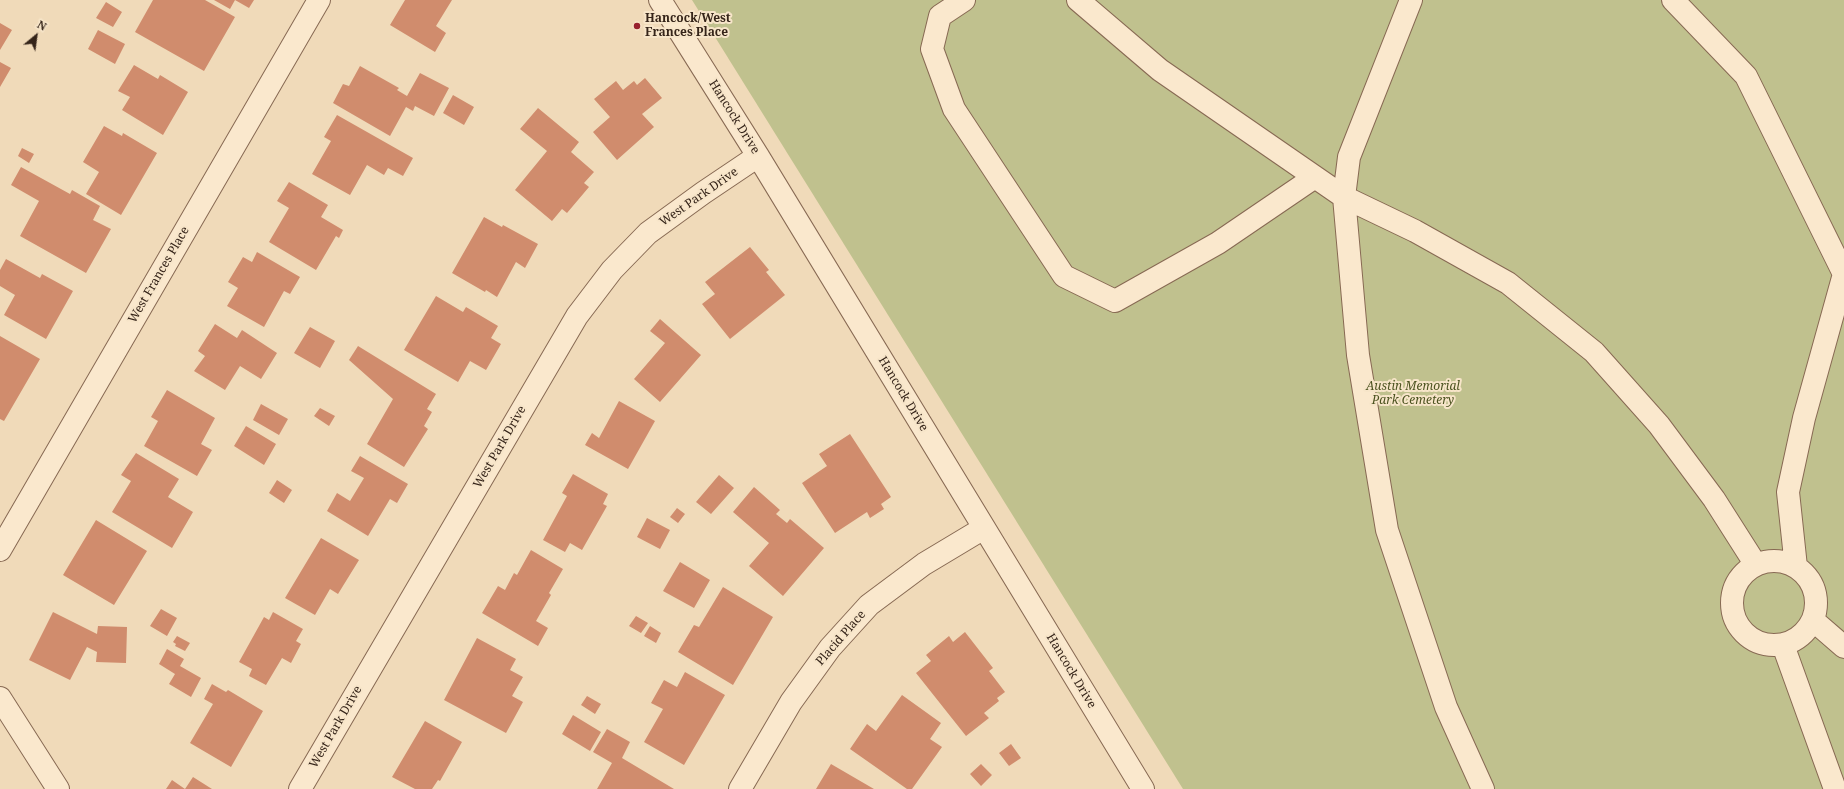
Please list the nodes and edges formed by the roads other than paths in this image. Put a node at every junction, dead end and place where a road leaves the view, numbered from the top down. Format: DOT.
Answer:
graph roads {
  1 [pos="319,0"];
  2 [pos="660,0"];
  3 [pos="964,0"];
  4 [pos="1078,0"];
  5 [pos="1411,0"];
  6 [pos="1673,0"];
  7 [pos="758,156"];
  8 [pos="1315,177"];
  9 [pos="1344,197"];
  10 [pos="1844,274"];
  11 [pos="984,528"];
  12 [pos="0,550"];
  13 [pos="1756,565"];
  14 [pos="1796,567"];
  15 [pos="1814,620"];
  16 [pos="1782,645"];
  17 [pos="1844,647"];
  18 [pos="0,698"];
  19 [pos="58,789"];
  20 [pos="300,789"];
  21 [pos="740,789"];
  22 [pos="1143,789"];
  23 [pos="1483,789"];
  24 [pos="1835,789"];
  1 -- 12 [label="street, West Frances Place"];
  2 -- 7 [label="street, Hancock Drive"];
  3 -- 8 [label="street"];
  4 -- 8 [label="street"];
  5 -- 9 [label="street"];
  6 -- 10 [label="street"];
  7 -- 11 [label="street, Hancock Drive"];
  7 -- 20 [label="street, West Park Drive"];
  8 -- 9 [label="street"];
  9 -- 13 [label="street"];
  9 -- 23 [label="street"];
  10 -- 14 [label="street"];
  11 -- 21 [label="street, Placid Place"];
  11 -- 22 [label="street, Hancock Drive"];
  13 -- 14 [label="street"];
  13 -- 16 [label="street"];
  14 -- 15 [label="street"];
  15 -- 16 [label="street"];
  15 -- 17 [label="street"];
  16 -- 24 [label="street"];
  18 -- 19 [label="street"];
}
